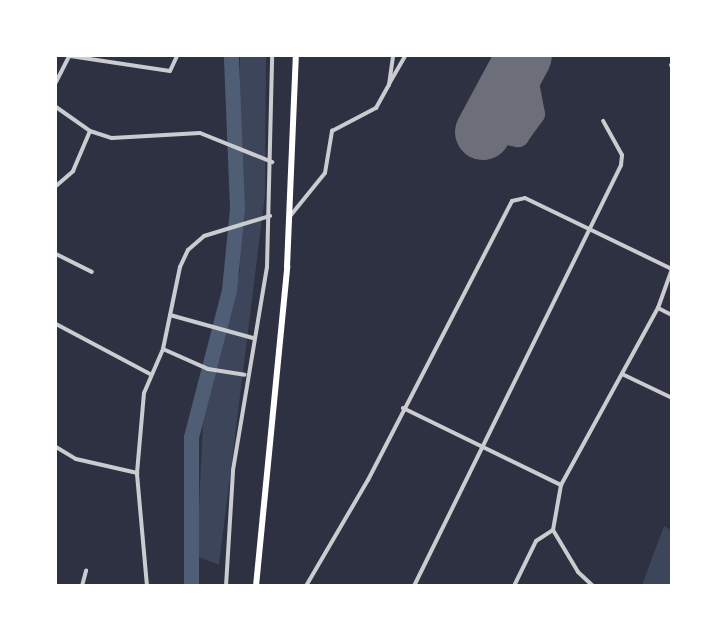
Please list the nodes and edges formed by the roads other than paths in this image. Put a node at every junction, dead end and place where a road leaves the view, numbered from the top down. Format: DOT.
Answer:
graph roads {
  1 [pos="70,56"];
  2 [pos="177,56"];
  3 [pos="272,56"];
  4 [pos="296,56"];
  5 [pos="393,56"];
  6 [pos="405,56"];
  7 [pos="56,82"];
  8 [pos="389,85"];
  9 [pos="56,107"];
  10 [pos="603,121"];
  11 [pos="90,132"];
  12 [pos="272,162"];
  13 [pos="56,186"];
  14 [pos="291,215"];
  15 [pos="270,216"];
  16 [pos="589,228"];
  17 [pos="56,254"];
  18 [pos="672,269"];
  19 [pos="92,272"];
  20 [pos="658,308"];
  21 [pos="171,315"];
  22 [pos="672,315"];
  23 [pos="56,324"];
  24 [pos="253,339"];
  25 [pos="163,349"];
  26 [pos="150,374"];
  27 [pos="622,374"];
  28 [pos="245,375"];
  29 [pos="672,398"];
  30 [pos="403,408"];
  31 [pos="56,447"];
  32 [pos="480,448"];
  33 [pos="137,472"];
  34 [pos="561,485"];
  35 [pos="553,530"];
  36 [pos="86,571"];
  37 [pos="81,585"];
  38 [pos="147,585"];
  39 [pos="226,585"];
  40 [pos="256,585"];
  41 [pos="306,585"];
  42 [pos="414,585"];
  43 [pos="514,585"];
  44 [pos="592,585"];
  1 -- 2 [label="street"];
  1 -- 7 [label="street"];
  3 -- 12 [label="street"];
  4 -- 14 [label="highway"];
  5 -- 8 [label="street"];
  6 -- 8 [label="street"];
  8 -- 14 [label="street"];
  9 -- 11 [label="street"];
  10 -- 16 [label="street"];
  11 -- 12 [label="street"];
  11 -- 13 [label="street"];
  12 -- 15 [label="street"];
  14 -- 40 [label="highway"];
  15 -- 21 [label="street"];
  15 -- 24 [label="street"];
  16 -- 18 [label="street"];
  16 -- 30 [label="street"];
  16 -- 32 [label="street"];
  17 -- 19 [label="street"];
  18 -- 20 [label="street"];
  20 -- 22 [label="street"];
  20 -- 27 [label="street"];
  21 -- 24 [label="street"];
  21 -- 25 [label="street"];
  23 -- 26 [label="street"];
  24 -- 28 [label="street"];
  25 -- 26 [label="street"];
  25 -- 28 [label="street"];
  26 -- 33 [label="street"];
  27 -- 29 [label="street"];
  27 -- 34 [label="street"];
  28 -- 39 [label="street"];
  30 -- 32 [label="street"];
  30 -- 41 [label="street"];
  31 -- 33 [label="street"];
  32 -- 34 [label="street"];
  32 -- 42 [label="street"];
  33 -- 38 [label="street"];
  34 -- 35 [label="street"];
  35 -- 43 [label="street"];
  35 -- 44 [label="street"];
  36 -- 37 [label="street"];
}
